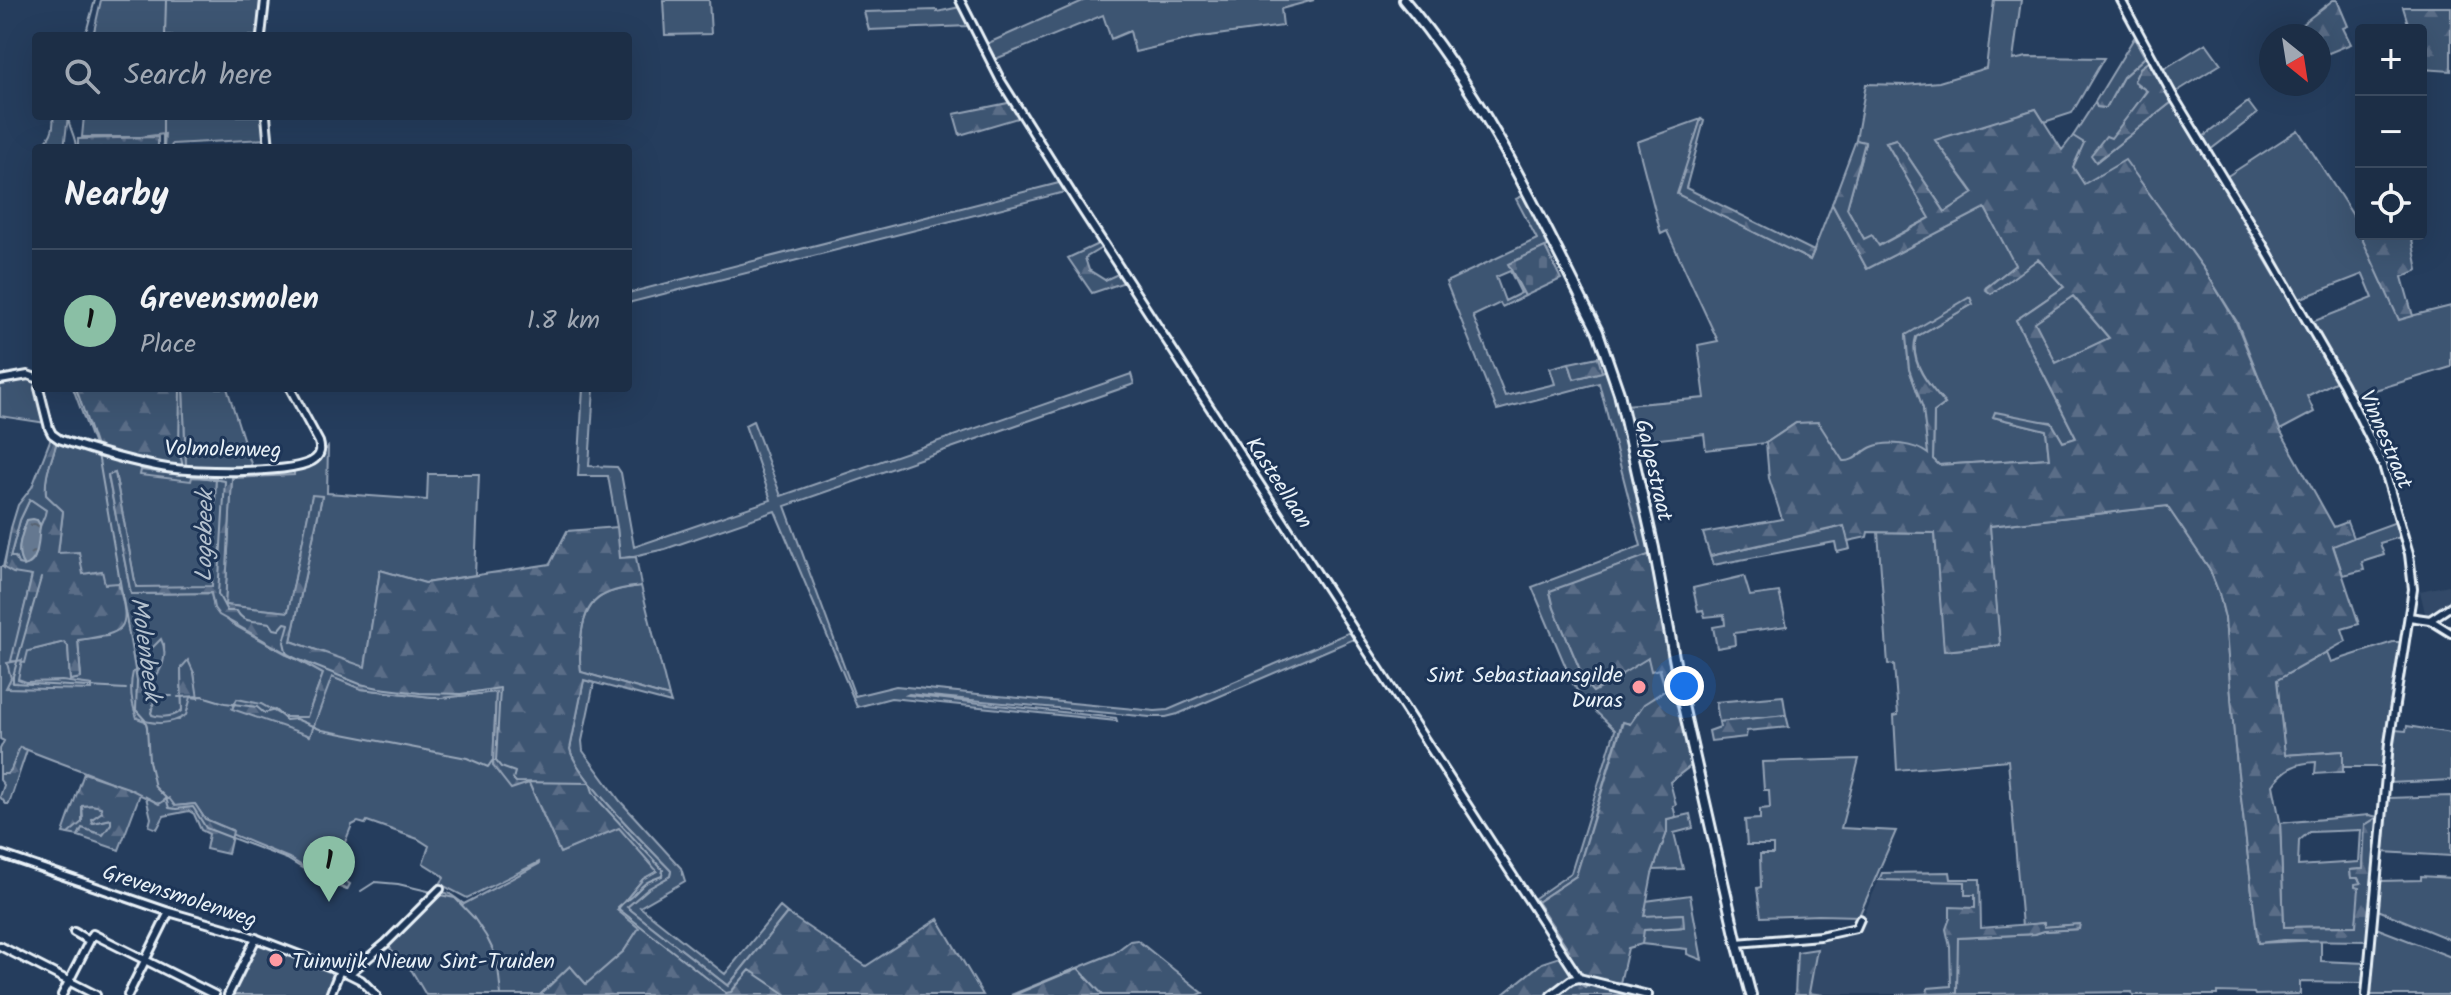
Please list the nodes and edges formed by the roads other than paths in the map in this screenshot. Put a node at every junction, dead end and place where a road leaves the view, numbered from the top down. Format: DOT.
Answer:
graph roads {
  1 [pos="265,0"];
  2 [pos="960,0"];
  3 [pos="1404,0"];
  4 [pos="2121,0"];
  5 [pos="261,32"];
  6 [pos="266,120"];
  7 [pos="269,144"];
  8 [pos="32,376"];
  9 [pos="0,380"];
  10 [pos="40,392"];
  11 [pos="292,392"];
  12 [pos="2451,606"];
  13 [pos="2409,617"];
  14 [pos="2430,620"];
  15 [pos="2451,633"];
  16 [pos="0,854"];
  17 [pos="440,889"];
  18 [pos="169,912"];
  19 [pos="1860,919"];
  20 [pos="74,932"];
  21 [pos="256,938"];
  22 [pos="88,940"];
  23 [pos="1737,943"];
  24 [pos="0,946"];
  25 [pos="146,960"];
  26 [pos="340,970"];
  27 [pos="349,974"];
  28 [pos="1579,978"];
  29 [pos="68,981"];
  30 [pos="129,994"];
  31 [pos="62,995"];
  32 [pos="96,995"];
  33 [pos="215,995"];
  34 [pos="228,995"];
  35 [pos="330,995"];
  36 [pos="376,995"];
  37 [pos="1551,995"];
  38 [pos="1648,995"];
  39 [pos="1751,995"];
  40 [pos="2366,995"];
  1 -- 5 [label="street"];
  2 -- 28 [label="street, Kasteellaan"];
  3 -- 23 [label="street, Galgestraat"];
  4 -- 13 [label="street, Vinnestraat"];
  6 -- 7 [label="street"];
  8 -- 9 [label="street"];
  10 -- 11 [label="street, Volmolenweg"];
  12 -- 14 [label="street"];
  13 -- 14 [label="street"];
  13 -- 40 [label="street, Vinnestraat"];
  14 -- 15 [label="street"];
  16 -- 18 [label="street, Grevensmolenweg"];
  17 -- 27 [label="street"];
  18 -- 21 [label="street, Grevensmolenweg"];
  18 -- 25 [label="street"];
  19 -- 23 [label="street"];
  20 -- 22 [label="street"];
  21 -- 26 [label="street, Grevensmolenweg"];
  21 -- 34 [label="street"];
  22 -- 25 [label="street"];
  22 -- 29 [label="street"];
  23 -- 39 [label="street, Galgestraat"];
  24 -- 29 [label="street"];
  25 -- 30 [label="street"];
  25 -- 33 [label="street"];
  26 -- 27 [label="street, Grevensmolenweg"];
  26 -- 35 [label="street"];
  27 -- 36 [label="street, Grevensmolenweg"];
  28 -- 37 [label="street"];
  28 -- 38 [label="street"];
  29 -- 31 [label="street"];
  29 -- 32 [label="street"];
}
